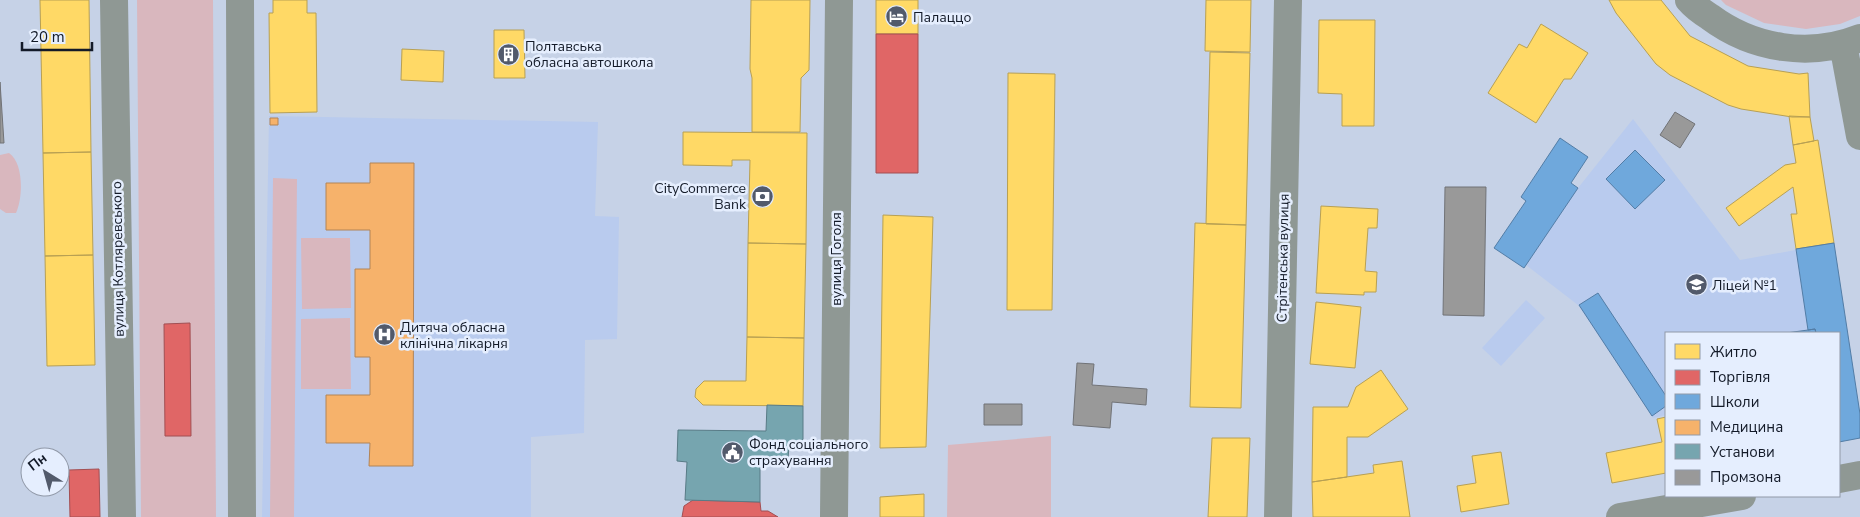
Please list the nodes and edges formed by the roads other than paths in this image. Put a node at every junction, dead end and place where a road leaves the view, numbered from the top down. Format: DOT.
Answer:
graph roads {
  1 [pos="114,0"];
  2 [pos="240,0"];
  3 [pos="839,0"];
  4 [pos="1288,0"];
  5 [pos="1689,0"];
  6 [pos="1852,41"];
  7 [pos="1860,136"];
  8 [pos="1860,475"];
  9 [pos="1840,479"];
  10 [pos="1736,497"];
  11 [pos="122,517"];
  12 [pos="242,517"];
  13 [pos="834,517"];
  14 [pos="1278,517"];
  15 [pos="1620,517"];
  1 -- 11 [label="street, вулиця Котляревського"];
  2 -- 12 [label="street"];
  3 -- 13 [label="street, вулиця Гоголя"];
  4 -- 14 [label="street, Стрітенська вулиця"];
  5 -- 6 [label="street"];
  6 -- 7 [label="street"];
  8 -- 9 [label="street"];
  10 -- 15 [label="street"];
}
